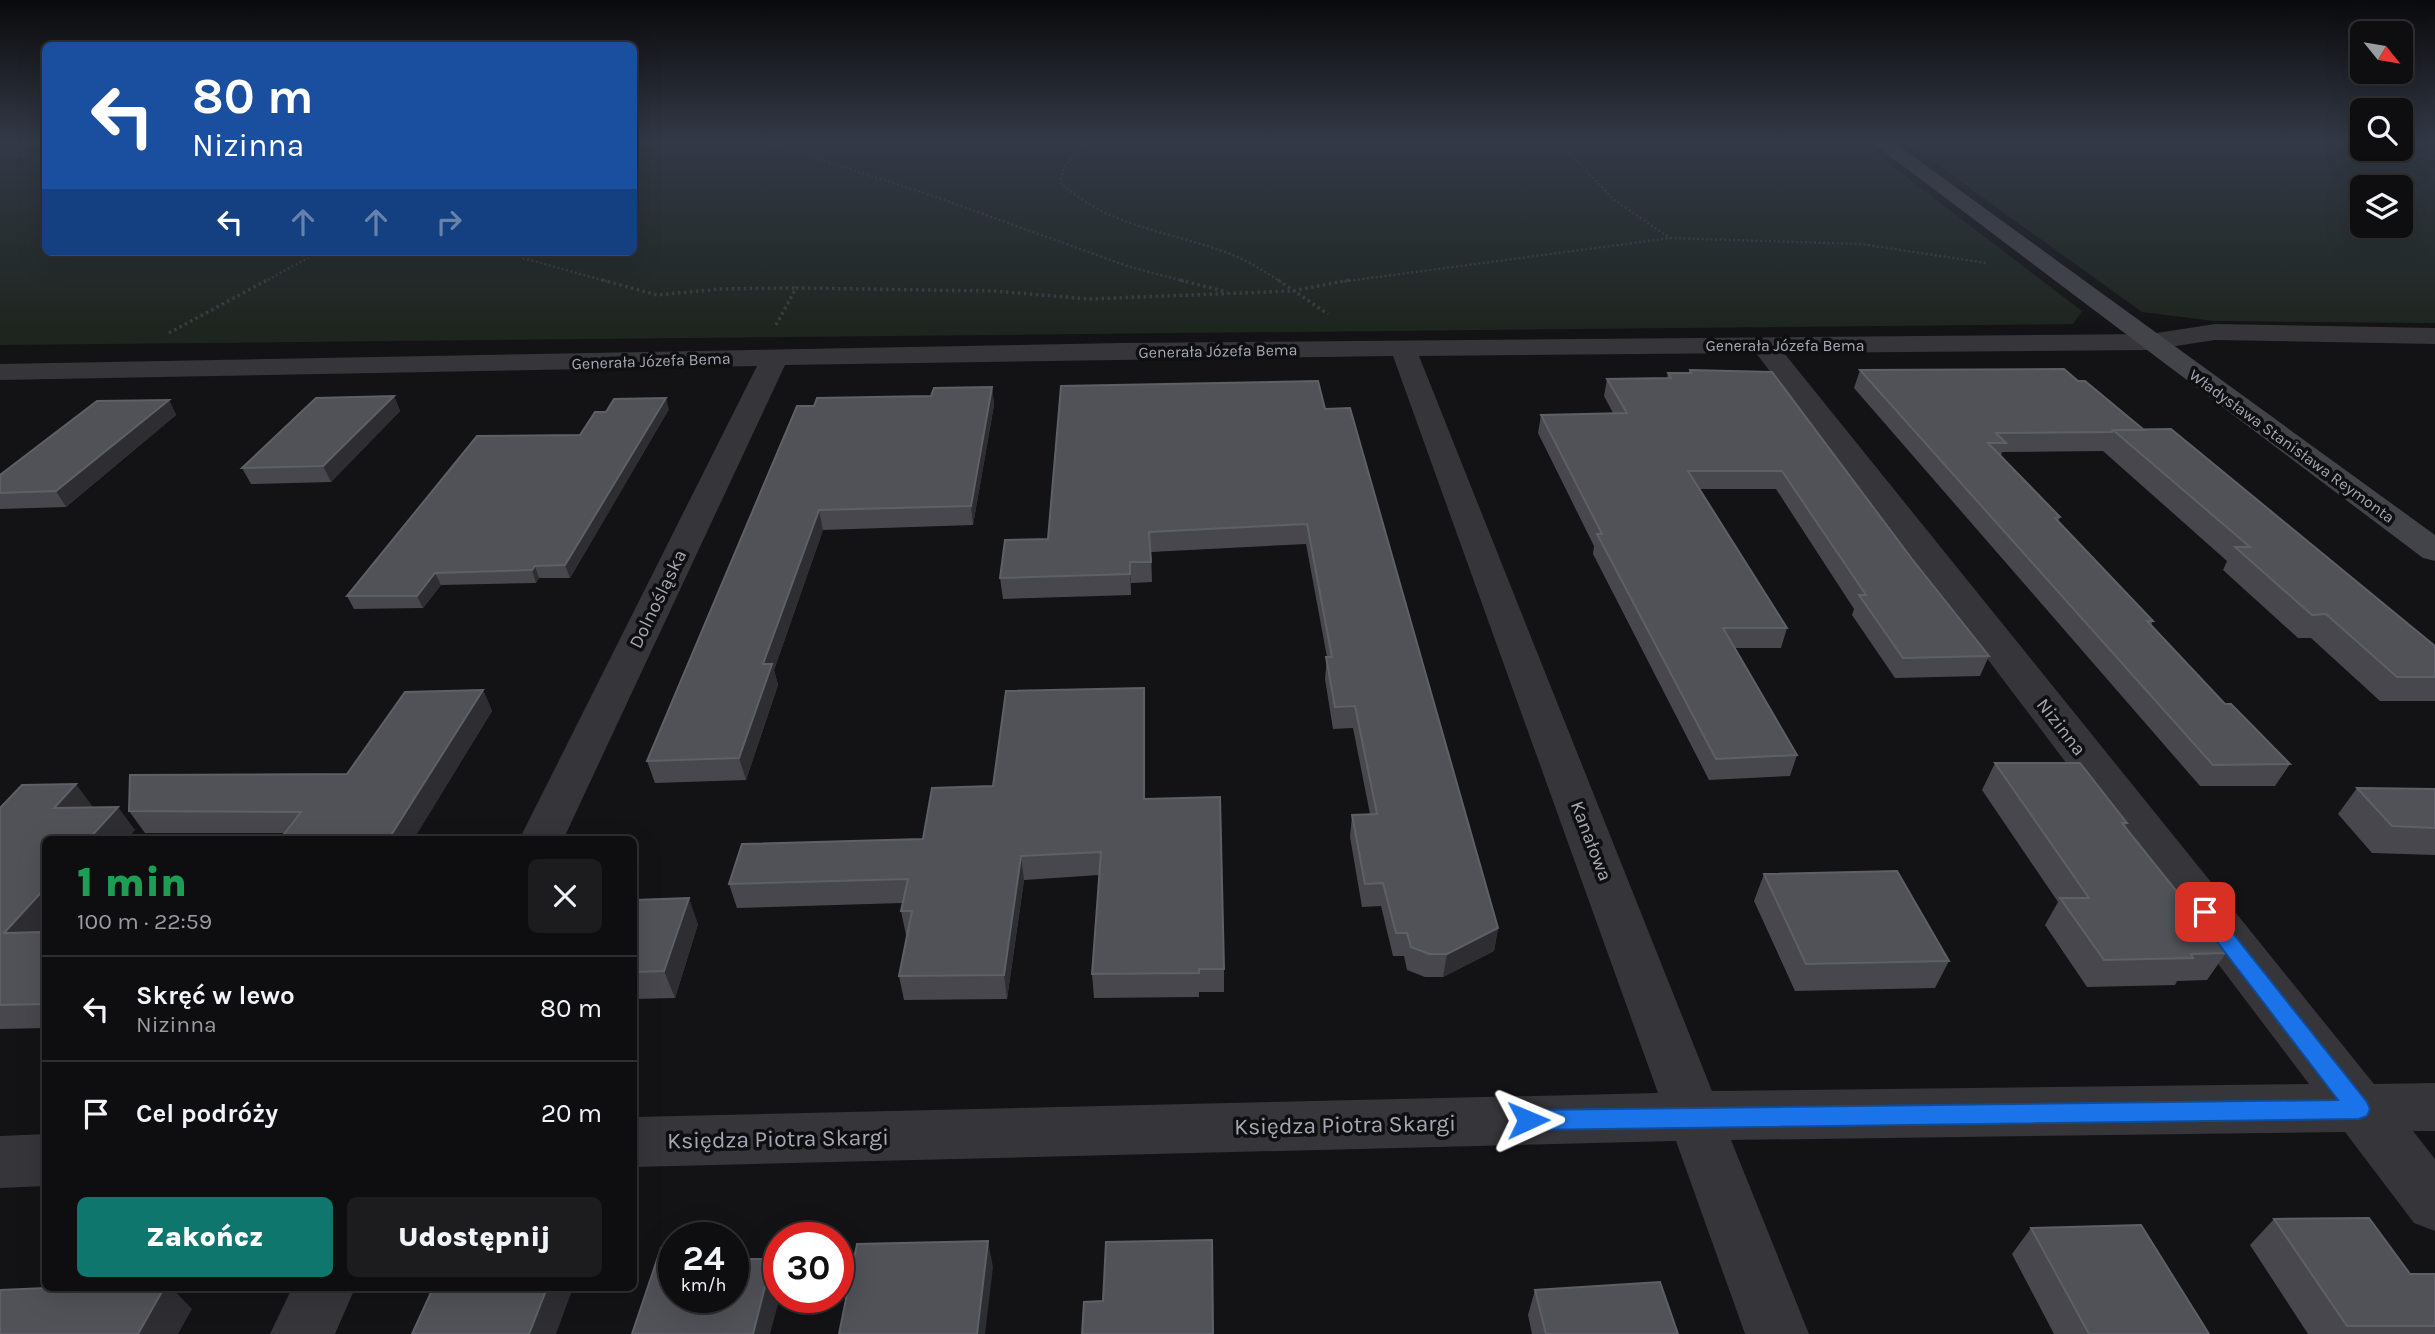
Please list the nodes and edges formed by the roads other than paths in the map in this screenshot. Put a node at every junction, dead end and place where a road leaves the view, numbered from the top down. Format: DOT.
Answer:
graph roads {
  1 [pos="1963,203"];
  2 [pos="2435,336"];
  3 [pos="2150,342"];
  4 [pos="1764,345"];
  5 [pos="1403,348"];
  6 [pos="775,357"];
  7 [pos="0,372"];
  8 [pos="2435,551"];
  9 [pos="543,836"];
  10 [pos="2435,1107"];
  11 [pos="2359,1109"];
  12 [pos="1695,1116"];
  13 [pos="637,1142"];
  14 [pos="42,1160"];
  15 [pos="0,1162"];
  16 [pos="2435,1204"];
  17 [pos="323,1291"];
  18 [pos="302,1334"];
  19 [pos="1777,1334"];
  1 -- 3 [label="main road, Władysława Stanisława Reymonta"];
  2 -- 3 [label="street, Generała Józefa Bema"];
  3 -- 4 [label="street, Generała Józefa Bema"];
  3 -- 8 [label="main road, Władysława Stanisława Reymonta"];
  4 -- 5 [label="street, Generała Józefa Bema"];
  4 -- 11 [label="street, Nizinna"];
  5 -- 6 [label="street, Generała Józefa Bema"];
  5 -- 12 [label="street, Kanałowa"];
  6 -- 7 [label="street, Generała Józefa Bema"];
  6 -- 9 [label="street, Dolnośląska"];
  10 -- 11 [label="street, Księdza Piotra Skargi"];
  11 -- 12 [label="street, Księdza Piotra Skargi"];
  11 -- 16 [label="street, Nizinna"];
  12 -- 13 [label="street, Księdza Piotra Skargi"];
  12 -- 19 [label="street, Kanałowa"];
  14 -- 15 [label="street"];
  17 -- 18 [label="street"];
}
